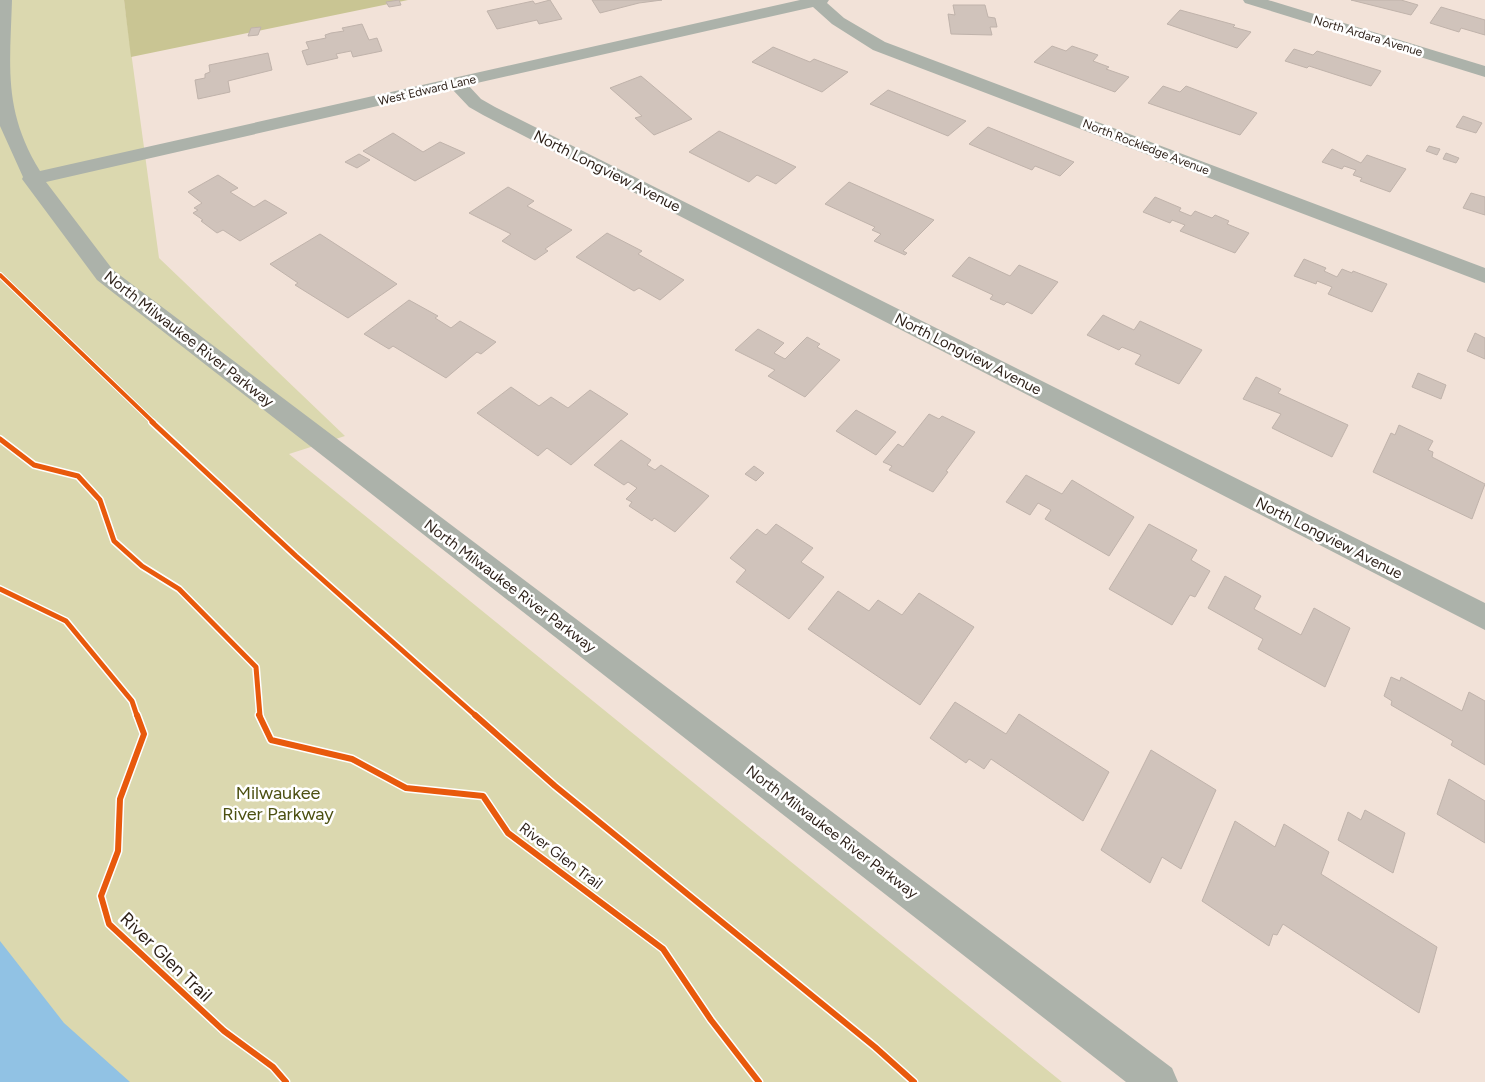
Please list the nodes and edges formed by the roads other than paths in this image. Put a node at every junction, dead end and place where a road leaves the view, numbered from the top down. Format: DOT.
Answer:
graph roads {
  1 [pos="4,0"];
  2 [pos="1251,0"];
  3 [pos="819,1"];
  4 [pos="1485,72"];
  5 [pos="456,84"];
  6 [pos="32,179"];
  7 [pos="1485,276"];
  8 [pos="1485,617"];
  9 [pos="1158,1082"];
  1 -- 6 [label="street, North Milwaukee River Parkway"];
  2 -- 4 [label="street, North Ardara Avenue"];
  3 -- 5 [label="street, West Edward Lane"];
  3 -- 7 [label="street, North Rockledge Avenue"];
  5 -- 6 [label="street, West Edward Lane"];
  5 -- 8 [label="street, North Longview Avenue"];
  6 -- 9 [label="street, North Milwaukee River Parkway"];
}
